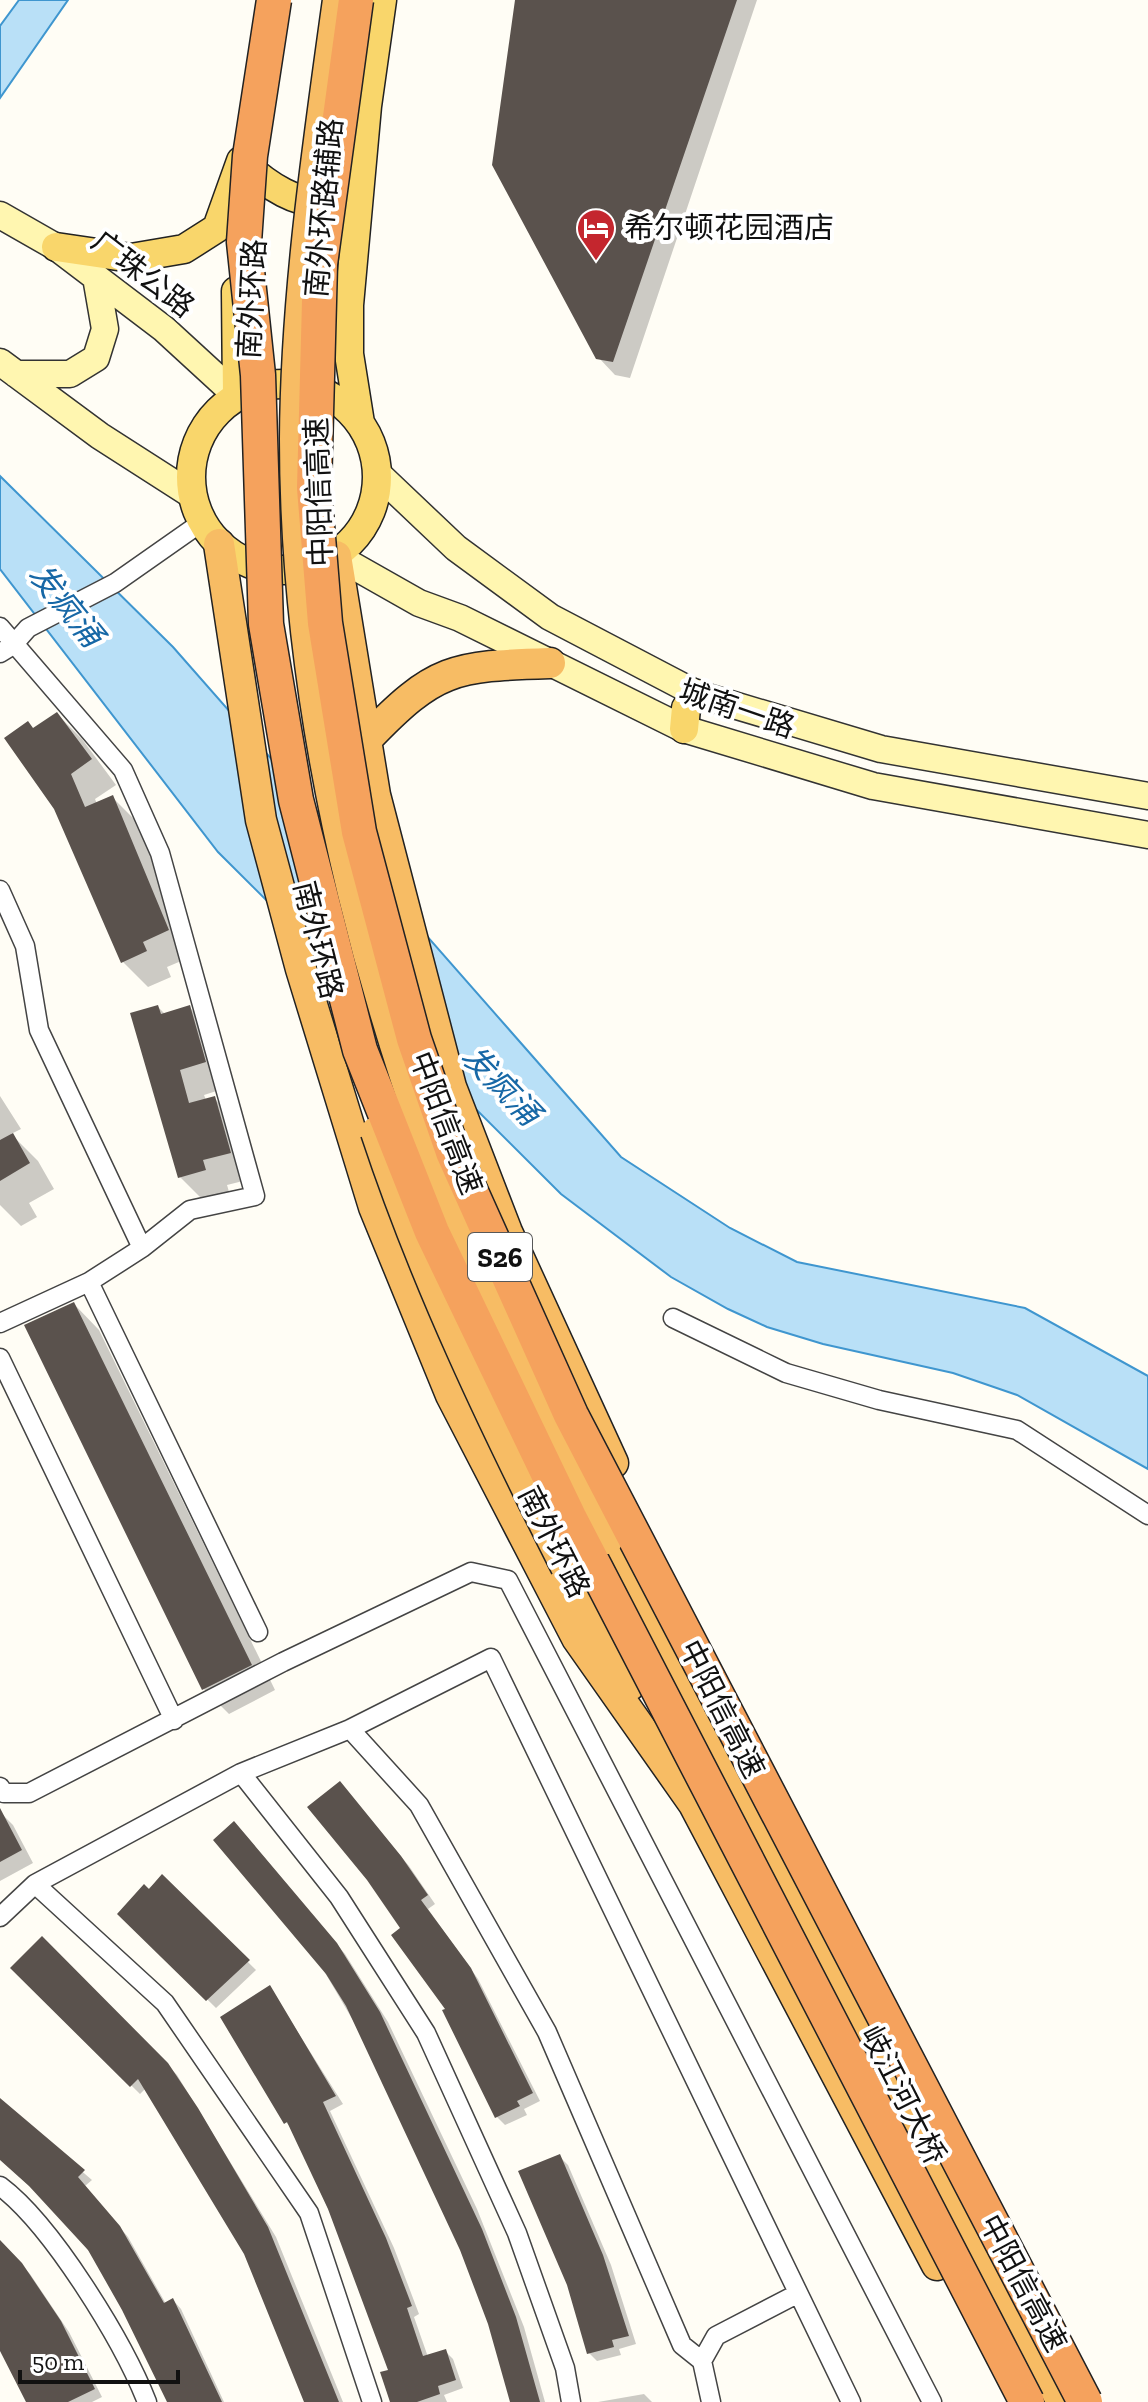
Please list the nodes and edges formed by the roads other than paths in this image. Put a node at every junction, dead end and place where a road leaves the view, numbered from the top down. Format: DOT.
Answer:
graph roads {
  1 [pos="260,0"];
  2 [pos="274,0"];
  3 [pos="285,0"];
  4 [pos="338,0"];
  5 [pos="356,0"];
  6 [pos="382,0"];
  7 [pos="241,161"];
  8 [pos="361,175"];
  9 [pos="0,215"];
  10 [pos="56,247"];
  11 [pos="96,277"];
  12 [pos="8,368"];
  13 [pos="237,396"];
  14 [pos="360,423"];
  15 [pos="378,474"];
  16 [pos="192,495"];
  17 [pos="210,533"];
  18 [pos="336,556"];
  19 [pos="0,627"];
  20 [pos="7,649"];
  21 [pos="550,663"];
  22 [pos="697,694"];
  23 [pos="243,704"];
  24 [pos="684,729"];
  25 [pos="367,739"];
  26 [pos="1148,796"];
  27 [pos="1148,835"];
  28 [pos="0,890"];
  29 [pos="142,1248"];
  30 [pos="89,1282"];
  31 [pos="673,1318"];
  32 [pos="0,1323"];
  33 [pos="0,1358"];
  34 [pos="1148,1515"];
  35 [pos="258,1632"];
  36 [pos="174,1720"];
  37 [pos="350,1729"];
  38 [pos="241,1773"];
  39 [pos="0,1787"];
  40 [pos="743,1787"];
  41 [pos="696,1807"];
  42 [pos="35,1884"];
  43 [pos="0,1917"];
  44 [pos="0,2186"];
  45 [pos="797,2294"];
  46 [pos="702,2361"];
  47 [pos="147,2402"];
  48 [pos="372,2402"];
  49 [pos="571,2402"];
  50 [pos="711,2402"];
  51 [pos="851,2402"];
  52 [pos="932,2402"];
  53 [pos="1008,2402"];
  54 [pos="1027,2402"];
  55 [pos="1062,2402"];
  56 [pos="1085,2402"];
  1 -- 7 [label="main road"];
  2 -- 54 [label="highway, 中阳信高速 / S26, bridge"];
  3 -- 41 [label="highway, 南外环路, bridge"];
  4 -- 40 [label="highway, 南外环路, bridge"];
  5 -- 56 [label="highway, 中阳信高速 / S26, bridge"];
  6 -- 8 [label="main road, 南外环路辅路"];
  7 -- 8 [label="main road"];
  7 -- 10 [label="main road"];
  7 -- 13 [label="main road"];
  8 -- 14 [label="main road, 南外环路辅路"];
  9 -- 10 [label="main road, 广珠公路"];
  10 -- 11 [label="main road, 广珠公路"];
  11 -- 12 [label="main road"];
  11 -- 13 [label="main road, 广珠公路"];
  12 -- 16 [label="main road"];
  13 -- 14 [label="main road"];
  13 -- 16 [label="main road"];
  14 -- 15 [label="main road"];
  15 -- 18 [label="main road"];
  15 -- 22 [label="main road, 城南一路"];
  16 -- 17 [label="main road"];
  17 -- 18 [label="main road"];
  17 -- 20 [label="street"];
  17 -- 23 [label="highway"];
  18 -- 21 [label="main road, 城南一路"];
  18 -- 25 [label="highway"];
  19 -- 20 [label="street"];
  20 -- 29 [label="street"];
  21 -- 24 [label="main road, 城南一路"];
  21 -- 25 [label="highway"];
  22 -- 24 [label="main road"];
  22 -- 26 [label="main road, 城南一路"];
  23 -- 25 [label="highway"];
  23 -- 41 [label="highway"];
  24 -- 27 [label="main road, 城南一路"];
  25 -- 40 [label="highway"];
  28 -- 29 [label="street"];
  29 -- 30 [label="street"];
  30 -- 32 [label="street"];
  30 -- 35 [label="street"];
  31 -- 34 [label="street"];
  33 -- 36 [label="street"];
  36 -- 39 [label="street"];
  36 -- 52 [label="street"];
  37 -- 38 [label="street"];
  37 -- 45 [label="street"];
  37 -- 46 [label="street"];
  38 -- 42 [label="street"];
  38 -- 49 [label="street"];
  40 -- 55 [label="highway, 岐江河大桥"];
  41 -- 53 [label="highway, 岐江河大桥"];
  42 -- 43 [label="street"];
  42 -- 48 [label="street"];
  44 -- 47 [label="street"];
  45 -- 46 [label="street"];
  45 -- 51 [label="street"];
  46 -- 50 [label="street"];
}
